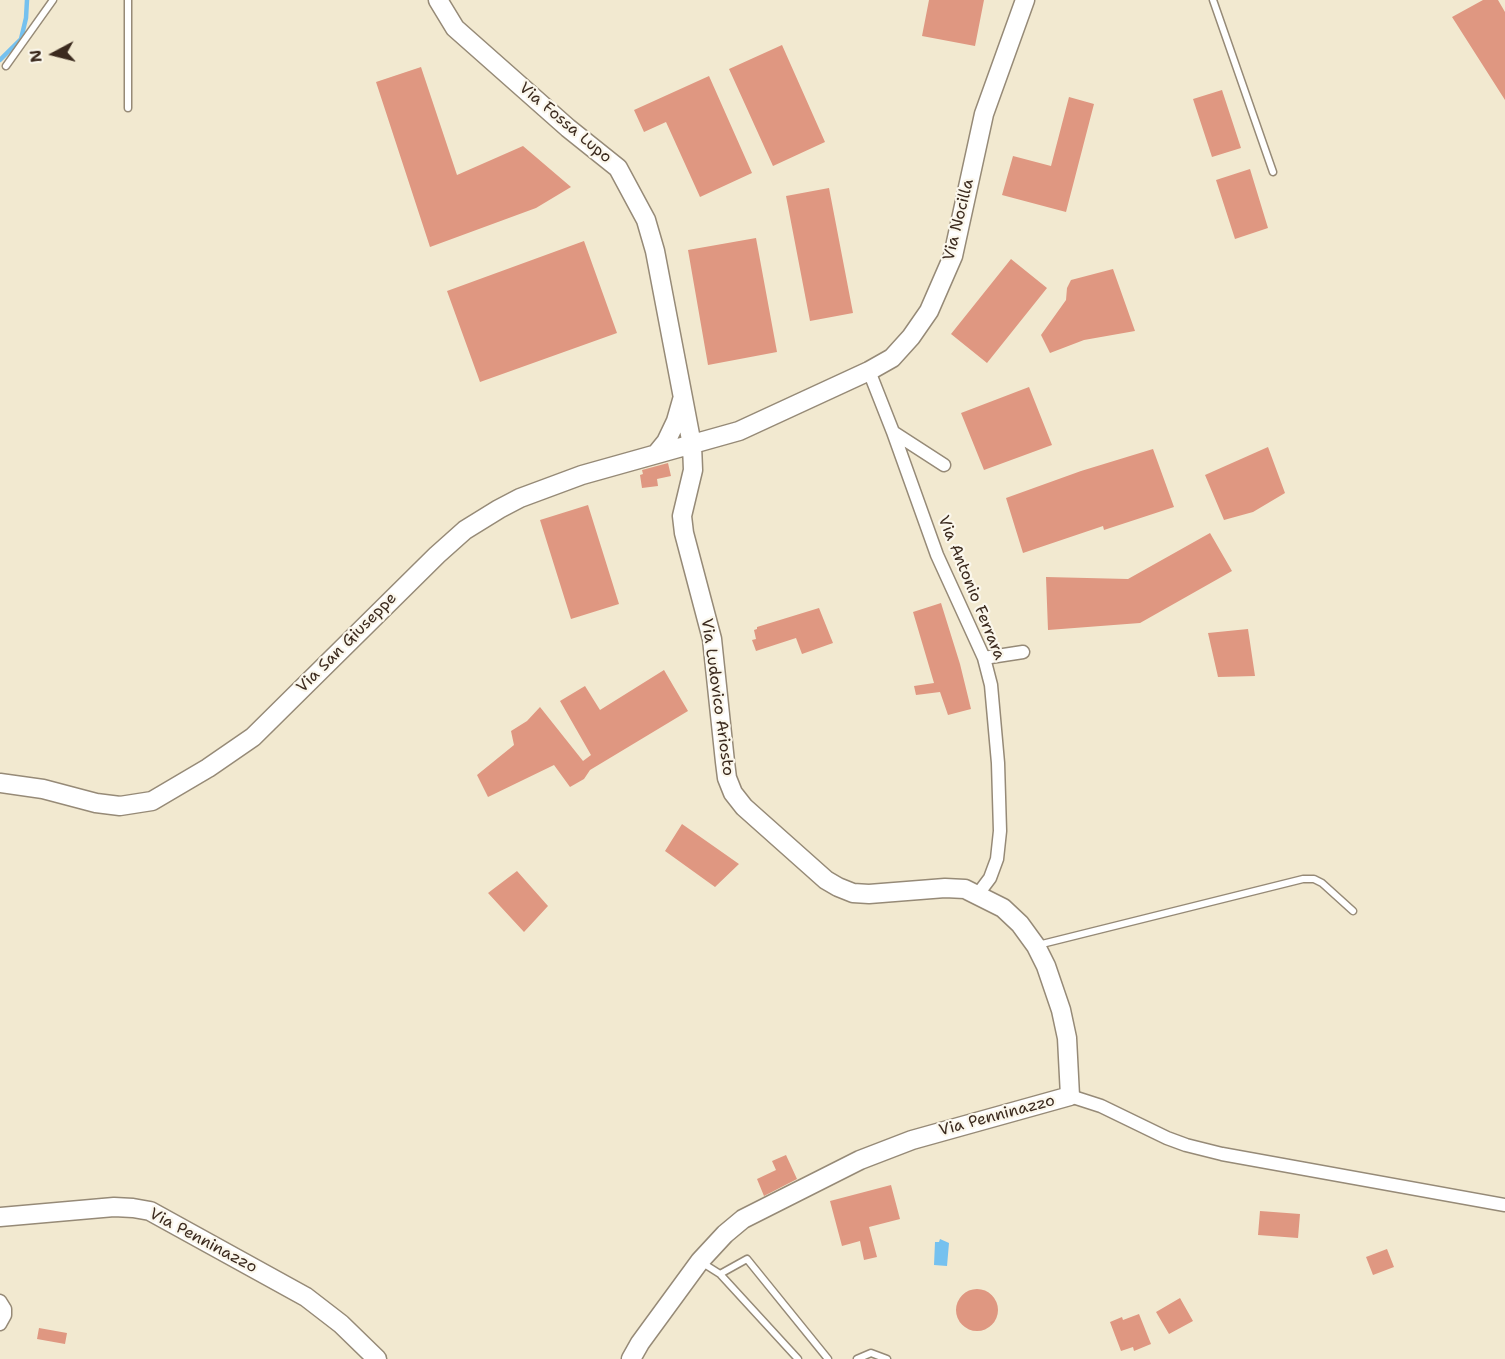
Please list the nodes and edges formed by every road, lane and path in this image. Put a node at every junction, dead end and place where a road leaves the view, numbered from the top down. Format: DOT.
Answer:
graph roads {
  1 [pos="53,0"];
  2 [pos="128,0"];
  3 [pos="438,0"];
  4 [pos="1025,0"];
  5 [pos="1213,0"];
  6 [pos="6,66"];
  7 [pos="128,108"];
  8 [pos="1273,172"];
  9 [pos="869,371"];
  10 [pos="684,396"];
  11 [pos="893,432"];
  12 [pos="692,445"];
  13 [pos="657,453"];
  14 [pos="944,465"];
  15 [pos="1023,652"];
  16 [pos="984,658"];
  17 [pos="0,783"];
  18 [pos="978,894"];
  19 [pos="1353,911"];
  20 [pos="1036,946"];
  21 [pos="1070,1096"];
  22 [pos="1505,1205"];
  23 [pos="0,1217"];
  24 [pos="700,1261"];
  25 [pos="720,1274"];
  26 [pos="0,1301"];
  27 [pos="0,1324"];
  28 [pos="377,1359"];
  29 [pos="631,1359"];
  30 [pos="798,1359"];
  31 [pos="828,1359"];
  32 [pos="857,1359"];
  33 [pos="887,1359"];
  1 -- 6 [label="lane"];
  2 -- 7 [label="lane"];
  3 -- 10 [label="street, Via Fossa Lupo"];
  4 -- 9 [label="street, Via Nocilla"];
  5 -- 8 [label="lane"];
  9 -- 11 [label="street, Via Antonio Ferrara"];
  9 -- 12 [label="street, Via Nocilla"];
  10 -- 12 [label="street, Via Fossa Lupo"];
  10 -- 13 [label="street"];
  11 -- 14 [label="street"];
  11 -- 16 [label="street, Via Antonio Ferrara"];
  12 -- 13 [label="street, Via San Giuseppe"];
  12 -- 18 [label="street, Via Ludovico Ariosto"];
  13 -- 17 [label="street, Via San Giuseppe"];
  15 -- 16 [label="street"];
  16 -- 18 [label="street, Via Antonio Ferrara"];
  18 -- 20 [label="street, Via Ludovico Ariosto"];
  19 -- 20 [label="lane"];
  20 -- 21 [label="street, Via Ludovico Ariosto"];
  21 -- 22 [label="street, Via Penninazzo"];
  21 -- 24 [label="street, Via Penninazzo"];
  23 -- 28 [label="street, Via Penninazzo"];
  24 -- 25 [label="lane"];
  24 -- 29 [label="street, Via Penninazzo"];
  25 -- 30 [label="lane"];
  25 -- 31 [label="lane"];
  26 -- 27 [label="street"];
  32 -- 33 [label="lane"];
}
